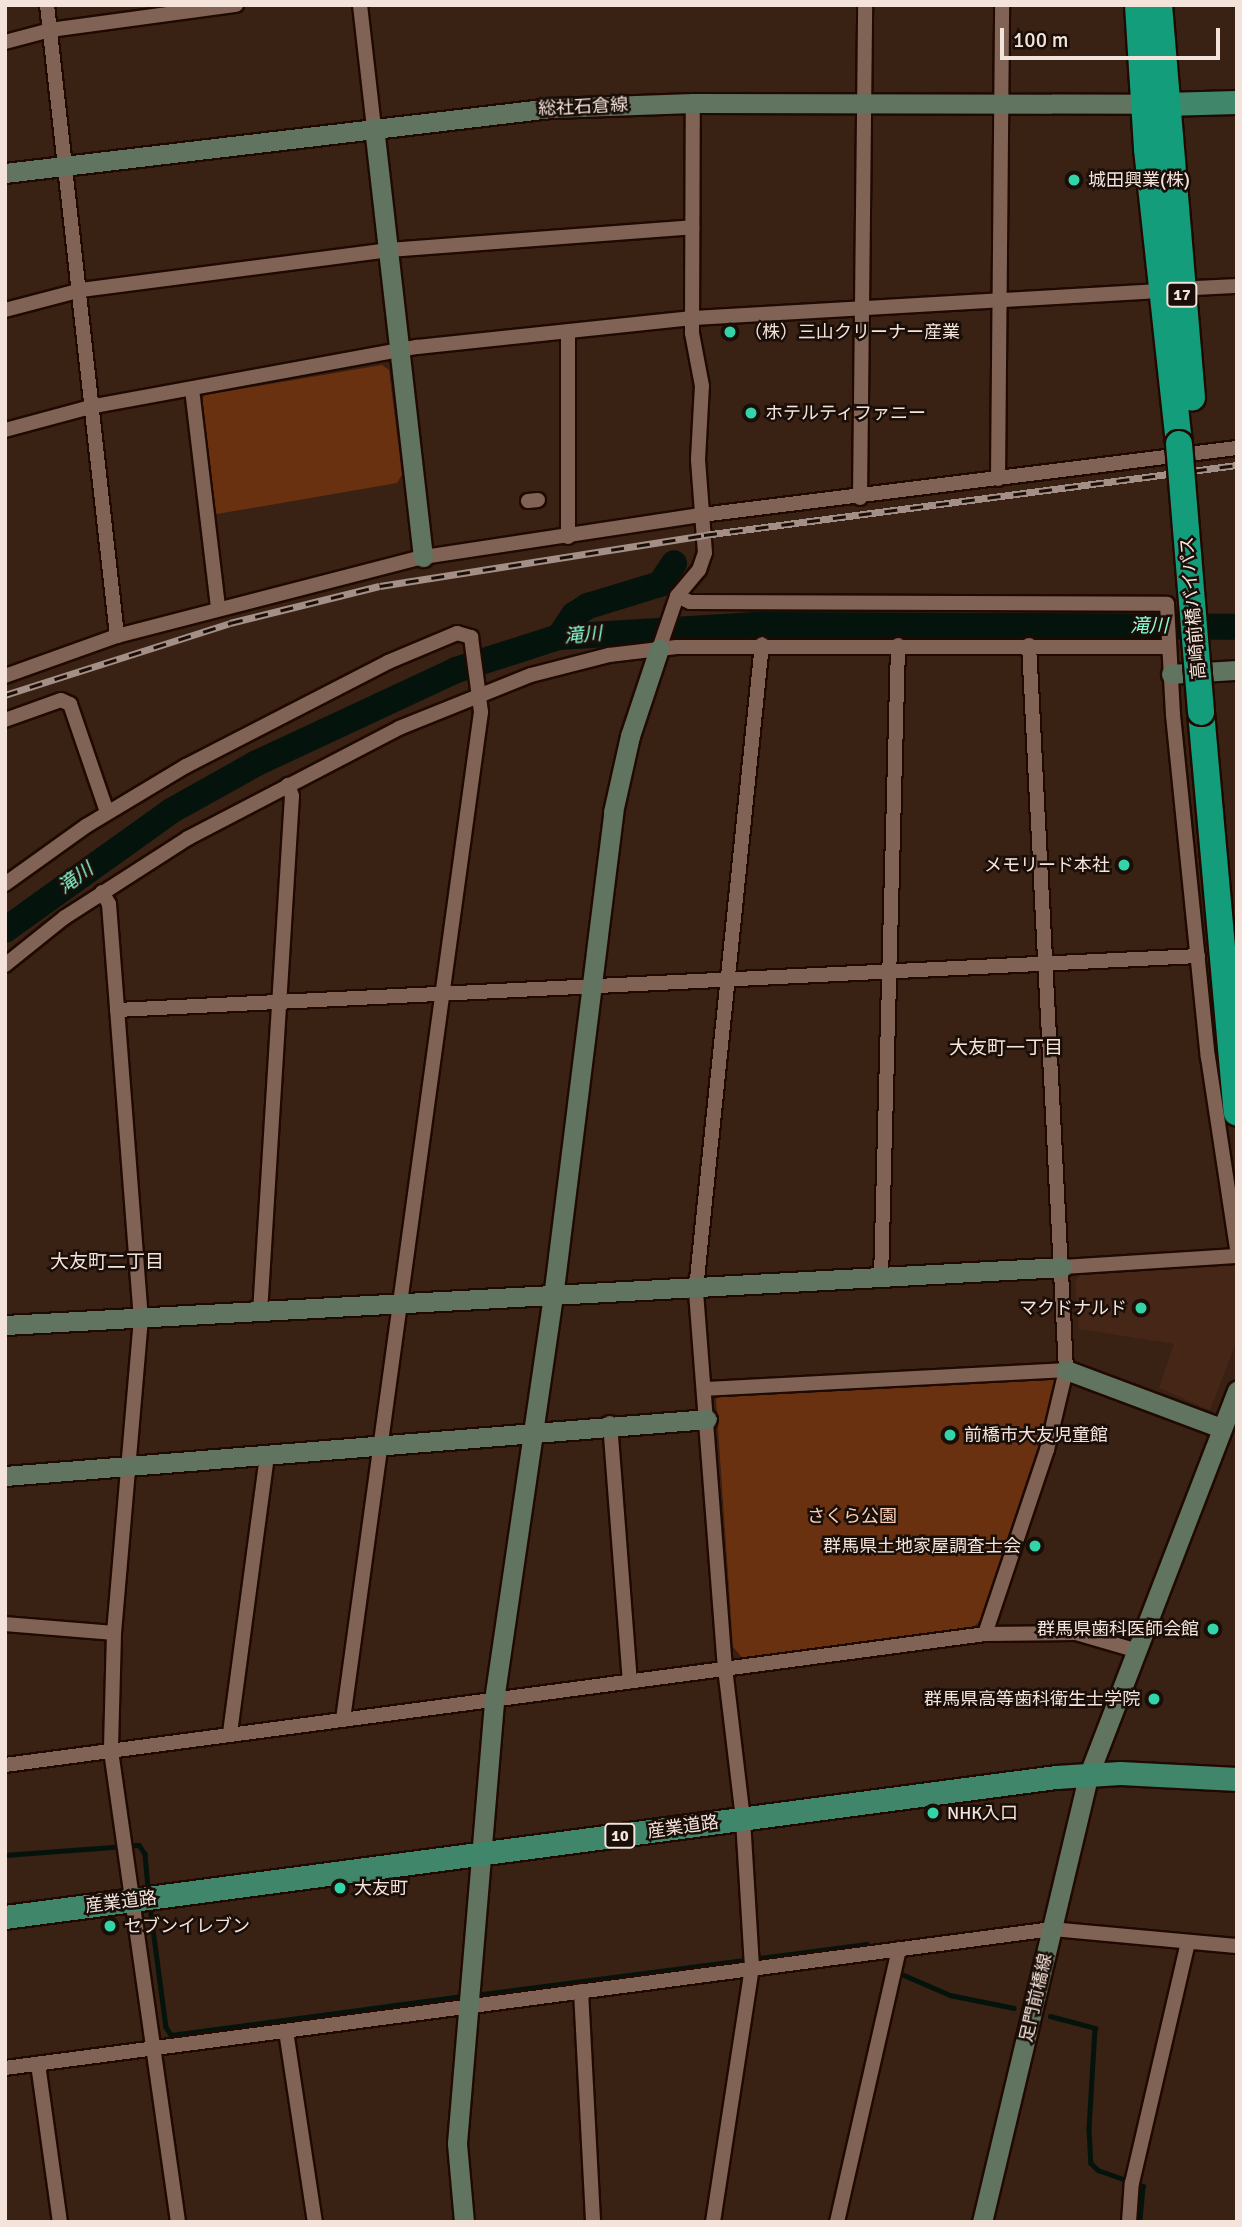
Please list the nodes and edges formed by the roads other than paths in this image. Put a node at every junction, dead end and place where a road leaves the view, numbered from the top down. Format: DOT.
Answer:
graph roads {
  1 [pos="47,5"];
  2 [pos="236,5"];
  3 [pos="360,5"];
  4 [pos="865,5"];
  5 [pos="1002,5"];
  6 [pos="1138,5"];
  7 [pos="1159,5"];
  8 [pos="50,30"];
  9 [pos="5,42"];
  10 [pos="864,102"];
  11 [pos="1237,102"];
  12 [pos="693,103"];
  13 [pos="1001,103"];
  14 [pos="1154,104"];
  15 [pos="374,127"];
  16 [pos="66,162"];
  17 [pos="5,173"];
  18 [pos="692,227"];
  19 [pos="389,250"];
  20 [pos="1237,286"];
  21 [pos="1197,288"];
  22 [pos="81,290"];
  23 [pos="1148,292"];
  24 [pos="999,300"];
  25 [pos="862,308"];
  26 [pos="5,310"];
  27 [pos="692,318"];
  28 [pos="568,332"];
  29 [pos="401,352"];
  30 [pos="192,389"];
  31 [pos="94,406"];
  32 [pos="5,430"];
  33 [pos="1237,448"];
  34 [pos="998,479"];
  35 [pos="860,498"];
  36 [pos="702,515"];
  37 [pos="568,537"];
  38 [pos="423,557"];
  39 [pos="677,596"];
  40 [pos="218,608"];
  41 [pos="117,636"];
  42 [pos="762,644"];
  43 [pos="1169,644"];
  44 [pos="898,645"];
  45 [pos="1029,645"];
  46 [pos="660,646"];
  47 [pos="1237,670"];
  48 [pos="1171,674"];
  49 [pos="5,676"];
  50 [pos="479,690"];
  51 [pos="1210,711"];
  52 [pos="5,720"];
  53 [pos="288,785"];
  54 [pos="107,812"];
  55 [pos="5,884"];
  56 [pos="102,892"];
  57 [pos="1237,900"];
  58 [pos="1198,956"];
  59 [pos="1045,962"];
  60 [pos="5,965"];
  61 [pos="887,970"];
  62 [pos="727,978"];
  63 [pos="594,986"];
  64 [pos="444,992"];
  65 [pos="278,999"];
  66 [pos="117,1010"];
  67 [pos="1237,1112"];
  68 [pos="1237,1248"];
  69 [pos="1237,1256"];
  70 [pos="1062,1267"];
  71 [pos="881,1279"];
  72 [pos="696,1289"];
  73 [pos="553,1297"];
  74 [pos="402,1304"];
  75 [pos="260,1313"];
  76 [pos="141,1318"];
  77 [pos="5,1325"];
  78 [pos="1066,1370"];
  79 [pos="704,1389"];
  80 [pos="1237,1391"];
  81 [pos="707,1419"];
  82 [pos="610,1423"];
  83 [pos="1221,1428"];
  84 [pos="533,1431"];
  85 [pos="381,1443"];
  86 [pos="267,1455"];
  87 [pos="130,1465"];
  88 [pos="5,1476"];
  89 [pos="5,1624"];
  90 [pos="114,1633"];
  91 [pos="985,1634"];
  92 [pos="1135,1650"];
  93 [pos="725,1669"];
  94 [pos="630,1681"];
  95 [pos="494,1700"];
  96 [pos="343,1719"];
  97 [pos="230,1733"];
  98 [pos="111,1751"];
  99 [pos="5,1765"];
  100 [pos="1089,1773"];
  101 [pos="1237,1779"];
  102 [pos="743,1819"];
  103 [pos="479,1855"];
  104 [pos="135,1900"];
  105 [pos="5,1917"];
  106 [pos="1052,1929"];
  107 [pos="1188,1942"];
  108 [pos="1237,1946"];
  109 [pos="899,1949"];
  110 [pos="752,1967"];
  111 [pos="581,1991"];
  112 [pos="465,2007"];
  113 [pos="286,2031"];
  114 [pos="155,2047"];
  115 [pos="38,2064"];
  116 [pos="5,2068"];
  117 [pos="60,2222"];
  118 [pos="178,2222"];
  119 [pos="315,2222"];
  120 [pos="464,2222"];
  121 [pos="593,2222"];
  122 [pos="712,2222"];
  123 [pos="836,2222"];
  124 [pos="982,2222"];
  125 [pos="1129,2222"];
  1 -- 8 [label="street"];
  2 -- 8 [label="street"];
  3 -- 15 [label="street"];
  4 -- 10 [label="street"];
  5 -- 13 [label="street"];
  6 -- 14 [label="highway, 17"];
  7 -- 14 [label="highway, 17"];
  8 -- 9 [label="street"];
  8 -- 16 [label="street"];
  10 -- 12 [label="street, 総社石倉線"];
  10 -- 13 [label="street, 総社石倉線"];
  10 -- 25 [label="street"];
  11 -- 14 [label="main road"];
  12 -- 15 [label="street, 総社石倉線"];
  12 -- 18 [label="street"];
  13 -- 14 [label="street, 総社石倉線"];
  13 -- 24 [label="street"];
  14 -- 51 [label="highway, 高崎前橋バイパス / 17, bridge"];
  15 -- 16 [label="street, 総社石倉線"];
  15 -- 19 [label="street"];
  16 -- 17 [label="street, 総社石倉線"];
  16 -- 22 [label="street"];
  18 -- 19 [label="street"];
  18 -- 27 [label="street"];
  19 -- 22 [label="street"];
  19 -- 29 [label="street"];
  20 -- 21 [label="street"];
  22 -- 26 [label="street"];
  22 -- 31 [label="street"];
  23 -- 24 [label="street"];
  24 -- 25 [label="street"];
  24 -- 34 [label="street"];
  25 -- 27 [label="street"];
  25 -- 35 [label="street"];
  27 -- 28 [label="street"];
  27 -- 36 [label="street"];
  28 -- 29 [label="street"];
  28 -- 37 [label="street"];
  29 -- 30 [label="street"];
  29 -- 38 [label="street"];
  30 -- 31 [label="street"];
  30 -- 40 [label="street"];
  31 -- 32 [label="street"];
  31 -- 41 [label="street"];
  33 -- 34 [label="street"];
  34 -- 35 [label="street"];
  35 -- 36 [label="street"];
  36 -- 37 [label="street"];
  36 -- 39 [label="street"];
  37 -- 38 [label="street"];
  38 -- 40 [label="street"];
  39 -- 43 [label="street"];
  39 -- 46 [label="street"];
  40 -- 41 [label="street"];
  41 -- 49 [label="street"];
  42 -- 44 [label="street"];
  42 -- 46 [label="street"];
  42 -- 62 [label="street"];
  43 -- 45 [label="street"];
  43 -- 48 [label="street"];
  44 -- 45 [label="street"];
  44 -- 61 [label="street"];
  45 -- 59 [label="street"];
  46 -- 50 [label="street"];
  46 -- 63 [label="street"];
  47 -- 48 [label="street"];
  48 -- 58 [label="street"];
  50 -- 53 [label="street"];
  50 -- 54 [label="street"];
  50 -- 64 [label="street"];
  51 -- 57 [label="highway, 高崎前橋バイパス / 17"];
  51 -- 67 [label="highway, 高崎前橋バイパス / 17"];
  52 -- 54 [label="street"];
  53 -- 56 [label="street"];
  53 -- 65 [label="street"];
  54 -- 55 [label="street"];
  56 -- 60 [label="street"];
  56 -- 66 [label="street"];
  58 -- 59 [label="street"];
  58 -- 68 [label="street"];
  59 -- 61 [label="street"];
  59 -- 70 [label="street"];
  61 -- 62 [label="street"];
  61 -- 71 [label="street"];
  62 -- 63 [label="street"];
  62 -- 72 [label="street"];
  63 -- 64 [label="street"];
  63 -- 73 [label="street"];
  64 -- 65 [label="street"];
  64 -- 74 [label="street"];
  65 -- 66 [label="street"];
  65 -- 75 [label="street"];
  66 -- 76 [label="street"];
  69 -- 70 [label="street"];
  70 -- 71 [label="street"];
  70 -- 78 [label="street"];
  71 -- 72 [label="street"];
  72 -- 73 [label="street"];
  72 -- 79 [label="street"];
  73 -- 74 [label="street"];
  73 -- 84 [label="street"];
  74 -- 75 [label="street"];
  74 -- 85 [label="street"];
  75 -- 76 [label="street"];
  76 -- 77 [label="street"];
  76 -- 87 [label="street"];
  78 -- 79 [label="street"];
  78 -- 83 [label="street"];
  78 -- 91 [label="street"];
  79 -- 81 [label="street"];
  80 -- 83 [label="street, 足門前橋線"];
  81 -- 82 [label="street"];
  81 -- 93 [label="street"];
  82 -- 84 [label="street"];
  82 -- 94 [label="street"];
  83 -- 92 [label="street, 足門前橋線"];
  84 -- 85 [label="street"];
  84 -- 95 [label="street"];
  85 -- 86 [label="street"];
  85 -- 96 [label="street"];
  86 -- 87 [label="street"];
  86 -- 97 [label="street"];
  87 -- 88 [label="street"];
  87 -- 90 [label="street"];
  89 -- 90 [label="street"];
  90 -- 98 [label="street"];
  91 -- 92 [label="street"];
  91 -- 93 [label="street"];
  92 -- 100 [label="street, 足門前橋線"];
  93 -- 94 [label="street"];
  93 -- 102 [label="street"];
  94 -- 95 [label="street"];
  95 -- 96 [label="street"];
  95 -- 103 [label="street"];
  96 -- 97 [label="street"];
  97 -- 98 [label="street"];
  98 -- 99 [label="street"];
  98 -- 104 [label="street"];
  100 -- 101 [label="main road, 産業道路 / 10"];
  100 -- 102 [label="main road, 産業道路 / 10"];
  100 -- 106 [label="street, 足門前橋線"];
  102 -- 103 [label="main road, 産業道路 / 10"];
  102 -- 110 [label="street"];
  103 -- 104 [label="main road, 産業道路 / 10"];
  103 -- 112 [label="street"];
  104 -- 105 [label="main road, 産業道路 / 10"];
  104 -- 114 [label="street"];
  106 -- 107 [label="street"];
  106 -- 109 [label="street"];
  106 -- 124 [label="street, 足門前橋線"];
  107 -- 108 [label="street"];
  107 -- 125 [label="street"];
  109 -- 110 [label="street"];
  109 -- 123 [label="street"];
  110 -- 111 [label="street"];
  110 -- 122 [label="street"];
  111 -- 112 [label="street"];
  111 -- 121 [label="street"];
  112 -- 113 [label="street"];
  112 -- 120 [label="street"];
  113 -- 114 [label="street"];
  113 -- 119 [label="street"];
  114 -- 115 [label="street"];
  114 -- 118 [label="street"];
  115 -- 116 [label="street"];
  115 -- 117 [label="street"];
}
